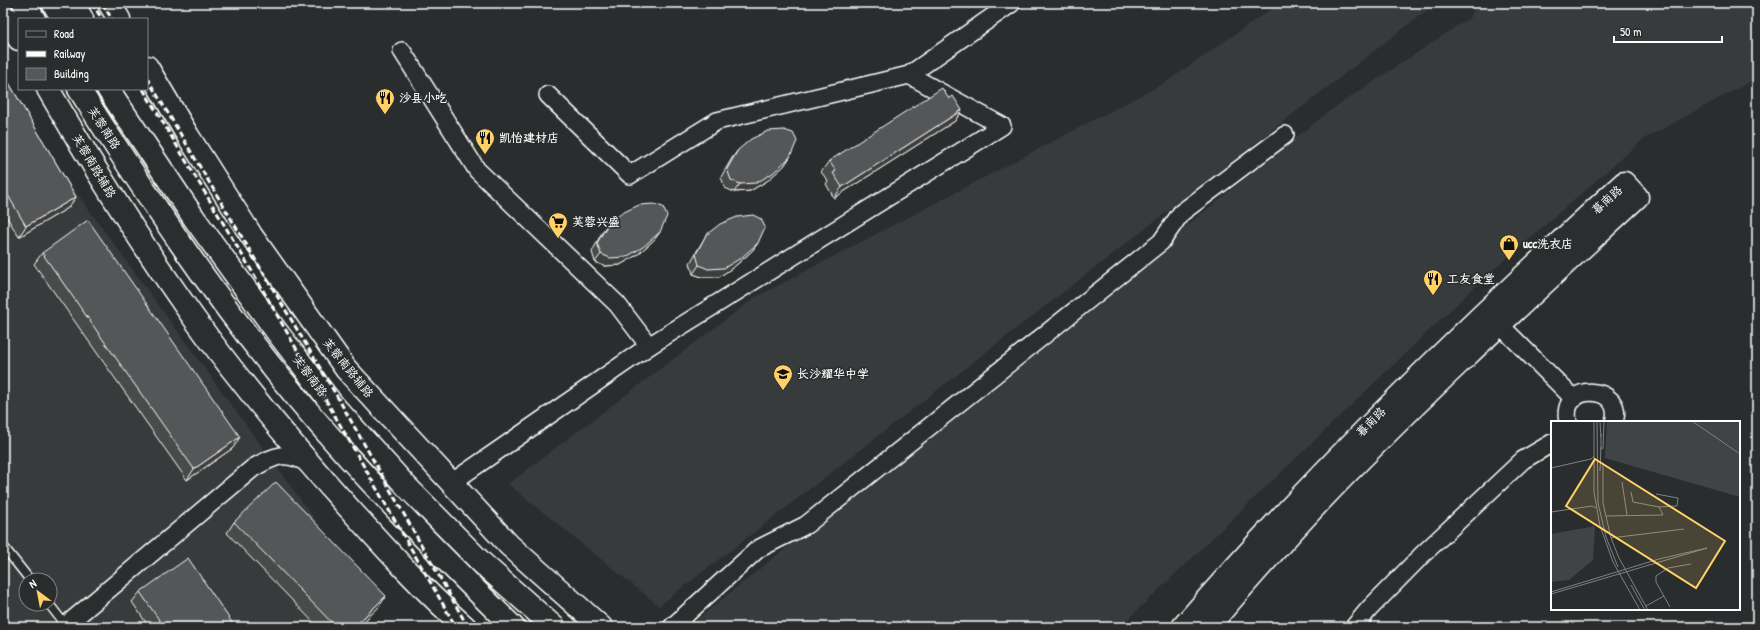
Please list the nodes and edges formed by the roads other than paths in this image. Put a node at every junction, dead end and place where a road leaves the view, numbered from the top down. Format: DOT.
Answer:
graph roads {
  1 [pos="24,3"];
  2 [pos="52,3"];
  3 [pos="73,3"];
  4 [pos="109,3"];
  5 [pos="1012,3"];
  6 [pos="3,16"];
  7 [pos="33,18"];
  8 [pos="62,18"];
  9 [pos="81,18"];
  10 [pos="118,18"];
  11 [pos="18,25"];
  12 [pos="18,38"];
  13 [pos="402,51"];
  14 [pos="148,69"];
  15 [pos="909,75"];
  16 [pos="49,90"];
  17 [pos="80,90"];
  18 [pos="109,90"];
  19 [pos="125,90"];
  20 [pos="548,95"];
  21 [pos="1285,135"];
  22 [pos="242,285"];
  23 [pos="1493,318"];
  24 [pos="649,346"];
  25 [pos="1574,399"];
  26 [pos="1568,421"];
  27 [pos="1614,421"];
  28 [pos="1551,444"];
  29 [pos="311,466"];
  30 [pos="450,483"];
  31 [pos="3,546"];
  32 [pos="24,572"];
  33 [pos="55,612"];
  34 [pos="65,626"];
  35 [pos="465,627"];
  36 [pos="513,627"];
  37 [pos="554,627"];
  38 [pos="601,627"];
  39 [pos="672,627"];
  40 [pos="1183,627"];
  41 [pos="1208,627"];
  42 [pos="1354,627"];
  1 -- 7 [label="main road"];
  2 -- 8 [label="main road"];
  3 -- 9 [label="main road"];
  4 -- 10 [label="main road"];
  5 -- 15 [label="street"];
  6 -- 11 [label="main road"];
  6 -- 12 [label="main road"];
  13 -- 24 [label="street"];
  14 -- 30 [label="main road, 芙蓉南路辅路"];
  15 -- 20 [label="street"];
  15 -- 24 [label="street"];
  16 -- 29 [label="main road, 芙蓉南路辅路"];
  17 -- 36 [label="main road, 芙蓉南路"];
  18 -- 22 [label="main road, 芙蓉南路"];
  19 -- 22 [label="main road"];
  21 -- 39 [label="street"];
  22 -- 37 [label="main road, 芙蓉南路"];
  23 -- 23 [label="main road, 暮南路"];
  23 -- 25 [label="street"];
  23 -- 40 [label="main road, 暮南路"];
  23 -- 41 [label="main road, 暮南路"];
  24 -- 30 [label="street"];
  25 -- 26 [label="street"];
  25 -- 27 [label="street"];
  28 -- 42 [label="street"];
  29 -- 34 [label="street"];
  29 -- 35 [label="main road, 芙蓉南路辅路"];
  30 -- 38 [label="main road, 芙蓉南路辅路"];
  31 -- 32 [label="lane"];
  33 -- 34 [label="lane"];
}
